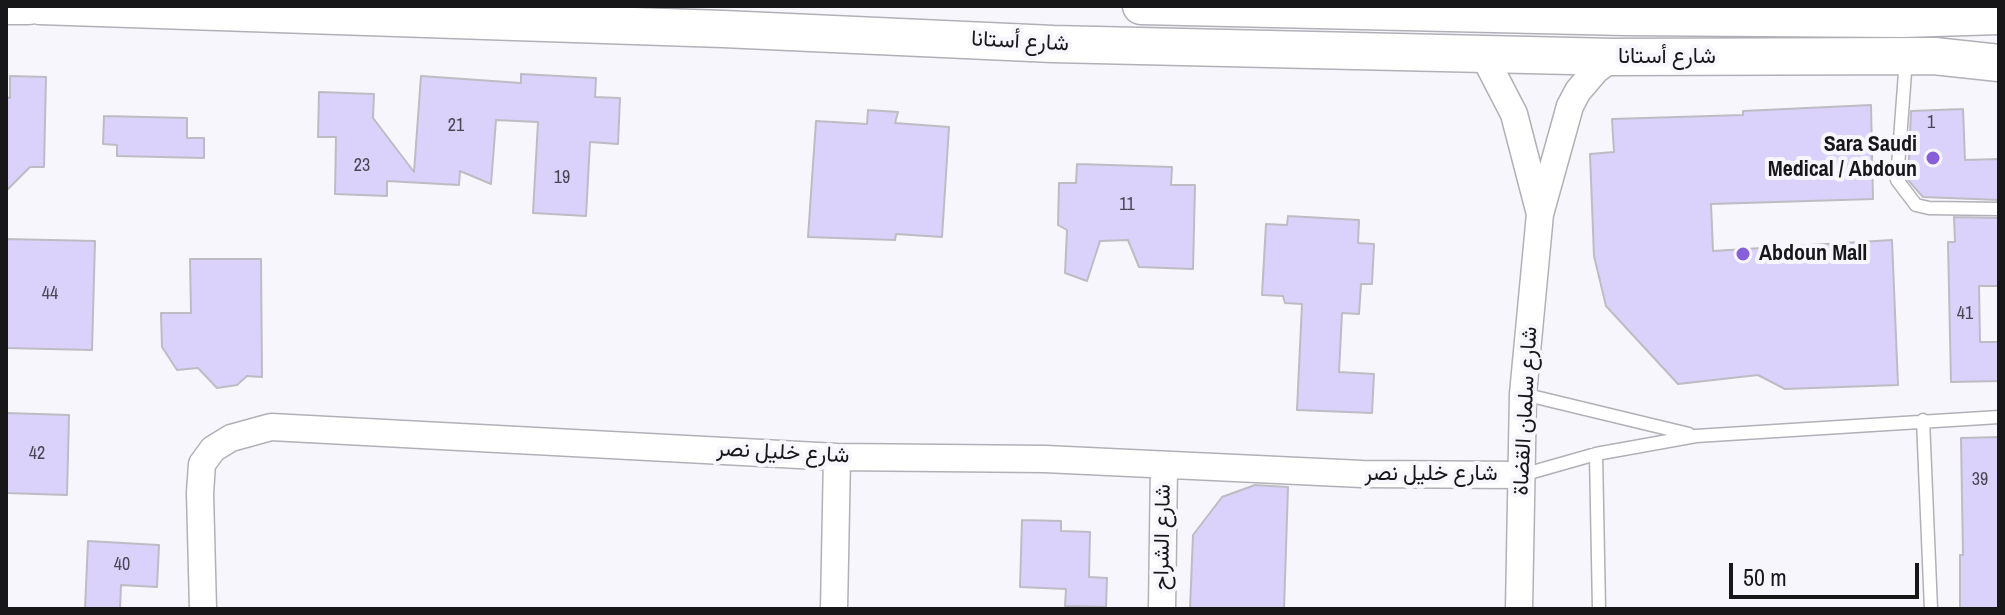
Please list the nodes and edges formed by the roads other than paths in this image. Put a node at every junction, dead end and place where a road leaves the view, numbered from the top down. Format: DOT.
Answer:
graph roads {
  1 [pos="6,6"];
  2 [pos="29,6"];
  3 [pos="40,6"];
  4 [pos="1141,6"];
  5 [pos="1948,12"];
  6 [pos="1999,16"];
  7 [pos="1483,54"];
  8 [pos="1907,56"];
  9 [pos="1614,57"];
  10 [pos="1999,63"];
  11 [pos="1999,209"];
  12 [pos="1540,214"];
  13 [pos="1523,394"];
  14 [pos="1999,417"];
  15 [pos="1923,420"];
  16 [pos="1696,436"];
  17 [pos="1596,454"];
  18 [pos="837,457"];
  19 [pos="1164,465"];
  20 [pos="1522,475"];
  21 [pos="203,609"];
  22 [pos="834,609"];
  23 [pos="1162,609"];
  24 [pos="1519,609"];
  25 [pos="1599,609"];
  26 [pos="1931,609"];
  1 -- 2 [label="street"];
  3 -- 7 [label="street, شارع أستانا"];
  4 -- 5 [label="street, شارع أستانا"];
  5 -- 6 [label="street, شارع أستانا"];
  7 -- 9 [label="street, شارع أستانا"];
  7 -- 12 [label="street, شارع سلمان القضاة"];
  8 -- 9 [label="street, شارع أستانا"];
  8 -- 10 [label="street, شارع أستانا"];
  8 -- 11 [label="lane"];
  9 -- 12 [label="street, شارع سلمان القضاة"];
  12 -- 13 [label="street, شارع سلمان القضاة"];
  13 -- 16 [label="lane"];
  13 -- 20 [label="street, شارع سلمان القضاة"];
  14 -- 15 [label="lane"];
  15 -- 16 [label="lane"];
  15 -- 26 [label="lane"];
  16 -- 17 [label="lane"];
  17 -- 20 [label="lane"];
  17 -- 25 [label="lane"];
  18 -- 19 [label="street, شارع خليل نصر"];
  18 -- 21 [label="street, شارع خليل نصر"];
  18 -- 22 [label="street"];
  19 -- 20 [label="street, شارع خليل نصر"];
  19 -- 23 [label="street, شارع الشراح"];
  20 -- 24 [label="street, شارع سلمان القضاة"];
}
